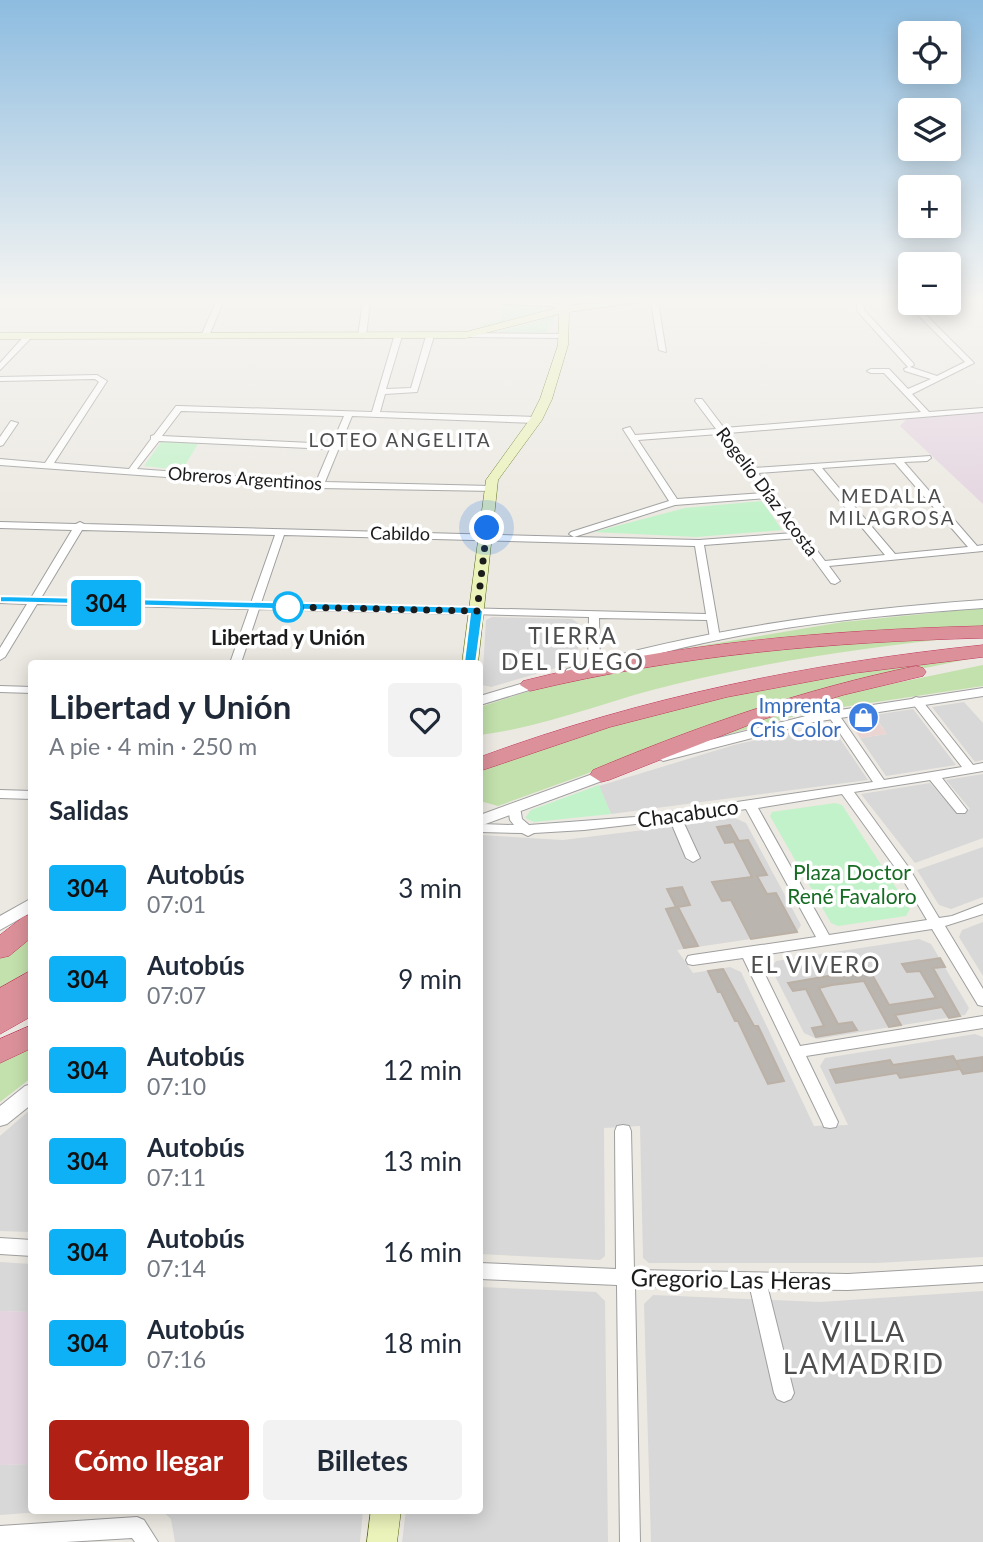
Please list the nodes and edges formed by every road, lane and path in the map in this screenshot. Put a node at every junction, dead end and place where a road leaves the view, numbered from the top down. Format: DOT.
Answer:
graph roads {
  1 [pos="386,374"];
  2 [pos="419,374"];
  3 [pos="554,374"];
  4 [pos="889,374"];
  5 [pos="925,374"];
  6 [pos="947,374"];
  7 [pos="0,379"];
  8 [pos="937,379"];
  9 [pos="103,380"];
  10 [pos="381,392"];
  11 [pos="907,393"];
  12 [pos="699,401"];
  13 [pos="983,410"];
  14 [pos="926,413"];
  15 [pos="349,414"];
  16 [pos="375,415"];
  17 [pos="536,420"];
  18 [pos="14,423"];
  19 [pos="627,429"];
  20 [pos="722,431"];
  21 [pos="154,438"];
  22 [pos="634,438"];
  23 [pos="0,443"];
  24 [pos="335,447"];
  25 [pos="927,458"];
  26 [pos="897,460"];
  27 [pos="0,462"];
  28 [pos="50,464"];
  29 [pos="815,466"];
  30 [pos="132,470"];
  31 [pos="750,471"];
  32 [pos="319,485"];
  33 [pos="491,489"];
  34 [pos="769,495"];
  35 [pos="674,502"];
  36 [pos="0,525"];
  37 [pos="80,526"];
  38 [pos="281,531"];
  39 [pos="800,535"];
  40 [pos="486,536"];
  41 [pos="564,538"];
  42 [pos="699,543"];
  43 [pos="979,548"];
  44 [pos="892,557"];
  45 [pos="822,564"];
  46 [pos="835,581"];
  47 [pos="0,600"];
  48 [pos="34,601"];
  49 [pos="983,604"];
  50 [pos="255,607"];
  51 [pos="477,611"];
  52 [pos="594,615"];
  53 [pos="709,617"];
  54 [pos="983,632"];
  55 [pos="715,638"];
  56 [pos="983,641"];
  57 [pos="983,651"];
  58 [pos="0,657"];
  59 [pos="235,660"];
  60 [pos="470,660"];
  61 [pos="983,661"];
  62 [pos="594,665"];
  63 [pos="520,688"];
  64 [pos="0,689"];
  65 [pos="28,690"];
  66 [pos="483,690"];
  67 [pos="983,692"];
  68 [pos="483,700"];
  69 [pos="916,700"];
  70 [pos="833,714"];
  71 [pos="507,747"];
  72 [pos="483,749"];
  73 [pos="483,762"];
  74 [pos="977,768"];
  75 [pos="601,775"];
  76 [pos="933,775"];
  77 [pos="881,784"];
  78 [pos="847,792"];
  79 [pos="0,794"];
  80 [pos="28,795"];
  81 [pos="750,805"];
  82 [pos="510,808"];
  83 [pos="483,809"];
  84 [pos="961,810"];
  85 [pos="674,816"];
  86 [pos="483,820"];
  87 [pos="483,828"];
  88 [pos="528,832"];
  89 [pos="693,858"];
  90 [pos="28,906"];
  91 [pos="983,909"];
  92 [pos="0,924"];
  93 [pos="935,924"];
  94 [pos="28,926"];
  95 [pos="825,940"];
  96 [pos="0,949"];
  97 [pos="747,952"];
  98 [pos="693,960"];
  99 [pos="28,983"];
  100 [pos="0,1001"];
  101 [pos="983,1002"];
  102 [pos="28,1005"];
  103 [pos="983,1022"];
  104 [pos="0,1024"];
  105 [pos="28,1037"];
  106 [pos="0,1052"];
  107 [pos="797,1052"];
  108 [pos="28,1095"];
  109 [pos="0,1118"];
  110 [pos="830,1122"];
  111 [pos="623,1131"];
  112 [pos="0,1246"];
  113 [pos="28,1248"];
  114 [pos="483,1271"];
  115 [pos="983,1274"];
  116 [pos="625,1278"];
  117 [pos="757,1281"];
  118 [pos="784,1393"];
  119 [pos="386,1514"];
  120 [pos="0,1536"];
  121 [pos="148,1542"];
  122 [pos="382,1542"];
  123 [pos="629,1542"];
  1 -- 10 [label="street"];
  2 -- 10 [label="street"];
  3 -- 17 [label="main road"];
  4 -- 11 [label="street"];
  5 -- 8 [label="street"];
  6 -- 8 [label="street"];
  7 -- 9 [label="street"];
  8 -- 11 [label="street"];
  9 -- 28 [label="street"];
  10 -- 16 [label="street"];
  11 -- 14 [label="street"];
  12 -- 20 [label="street, Rogelio Díaz Acosta"];
  13 -- 14 [label="street"];
  14 -- 20 [label="street"];
  15 -- 16 [label="street"];
  15 -- 21 [label="street"];
  15 -- 24 [label="street"];
  16 -- 17 [label="street"];
  17 -- 33 [label="main road"];
  18 -- 23 [label="street"];
  19 -- 22 [label="street"];
  20 -- 22 [label="street"];
  20 -- 31 [label="street, Rogelio Díaz Acosta"];
  21 -- 24 [label="street"];
  21 -- 30 [label="street"];
  22 -- 35 [label="street"];
  24 -- 32 [label="street"];
  25 -- 26 [label="street"];
  26 -- 29 [label="street"];
  26 -- 43 [label="street"];
  27 -- 28 [label="street, Obreros Argentinos"];
  28 -- 30 [label="street, Obreros Argentinos"];
  29 -- 31 [label="street"];
  29 -- 44 [label="street"];
  30 -- 32 [label="street, Obreros Argentinos"];
  31 -- 34 [label="street, Rogelio Díaz Acosta"];
  32 -- 33 [label="street, Obreros Argentinos"];
  33 -- 40 [label="main road"];
  34 -- 35 [label="street"];
  34 -- 39 [label="street, Rogelio Díaz Acosta"];
  35 -- 41 [label="street"];
  36 -- 37 [label="street, Cabildo"];
  37 -- 38 [label="street, Cabildo"];
  37 -- 48 [label="street"];
  38 -- 40 [label="street, Cabildo"];
  38 -- 50 [label="street"];
  39 -- 42 [label="street, Cabildo"];
  39 -- 45 [label="street, Rogelio Díaz Acosta"];
  40 -- 41 [label="street, Cabildo"];
  40 -- 51 [label="main road"];
  41 -- 42 [label="street, Cabildo"];
  42 -- 53 [label="street"];
  43 -- 44 [label="street"];
  44 -- 45 [label="street"];
  45 -- 46 [label="street, Rogelio Díaz Acosta"];
  47 -- 48 [label="street"];
  48 -- 50 [label="street"];
  48 -- 58 [label="street"];
  49 -- 55 [label="street"];
  50 -- 51 [label="street"];
  50 -- 59 [label="street"];
  51 -- 52 [label="street"];
  51 -- 60 [label="main road"];
  52 -- 53 [label="street"];
  52 -- 62 [label="street"];
  53 -- 55 [label="street"];
  54 -- 63 [label="highway"];
  55 -- 62 [label="street"];
  56 -- 71 [label="highway"];
  57 -- 71 [label="highway"];
  61 -- 75 [label="highway"];
  62 -- 63 [label="street"];
  63 -- 66 [label="street"];
  63 -- 68 [label="street"];
  64 -- 65 [label="street"];
  67 -- 69 [label="street"];
  69 -- 70 [label="street"];
  69 -- 74 [label="street"];
  70 -- 75 [label="street"];
  70 -- 77 [label="street"];
  71 -- 72 [label="highway"];
  71 -- 73 [label="highway"];
  74 -- 76 [label="street, Chacabuco"];
  75 -- 82 [label="street"];
  76 -- 77 [label="street, Chacabuco"];
  76 -- 84 [label="street"];
  77 -- 78 [label="street, Chacabuco"];
  78 -- 81 [label="street, Chacabuco"];
  78 -- 93 [label="street"];
  79 -- 80 [label="street"];
  81 -- 85 [label="street, Chacabuco"];
  81 -- 95 [label="street"];
  82 -- 83 [label="street"];
  82 -- 86 [label="street"];
  82 -- 88 [label="street"];
  85 -- 88 [label="street, Chacabuco"];
  85 -- 89 [label="street"];
  87 -- 88 [label="street, Chacabuco"];
  90 -- 92 [label="street"];
  91 -- 93 [label="street"];
  93 -- 95 [label="street"];
  93 -- 101 [label="street"];
  94 -- 96 [label="highway"];
  95 -- 97 [label="street"];
  97 -- 98 [label="street"];
  97 -- 107 [label="street"];
  99 -- 100 [label="highway"];
  102 -- 104 [label="highway"];
  103 -- 107 [label="street"];
  105 -- 106 [label="highway"];
  107 -- 110 [label="street"];
  108 -- 109 [label="street"];
  111 -- 116 [label="street"];
  112 -- 113 [label="street"];
  114 -- 116 [label="street, Gregorio Las Heras"];
  115 -- 117 [label="street, Gregorio Las Heras"];
  116 -- 117 [label="street, Gregorio Las Heras"];
  116 -- 123 [label="street"];
  117 -- 118 [label="street"];
  119 -- 122 [label="main road"];
  120 -- 121 [label="street"];
}
